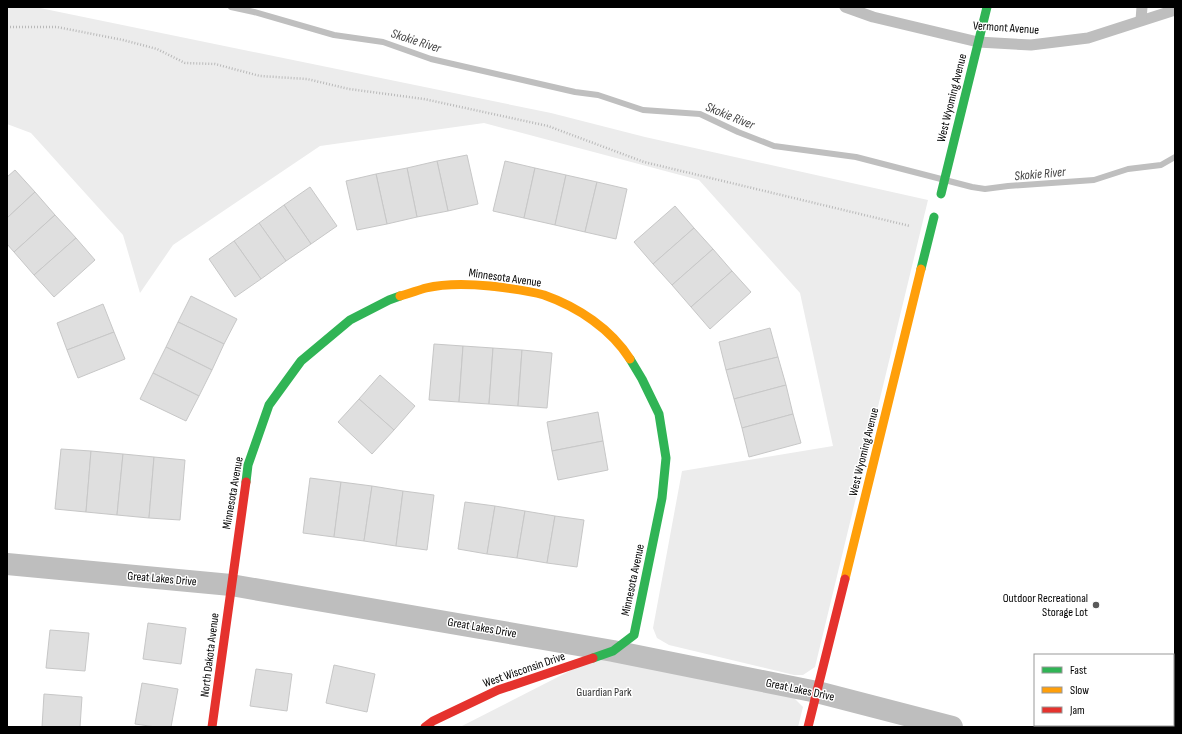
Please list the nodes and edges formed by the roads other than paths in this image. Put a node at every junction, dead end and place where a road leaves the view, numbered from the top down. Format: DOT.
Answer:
graph roads {
  1 [pos="845,7"];
  2 [pos="987,7"];
  3 [pos="1142,7"];
  4 [pos="1175,10"];
  5 [pos="1141,20"];
  6 [pos="978,42"];
  7 [pos="941,194"];
  8 [pos="934,217"];
  9 [pos="7,564"];
  10 [pos="231,586"];
  11 [pos="613,650"];
  12 [pos="817,692"];
  13 [pos="212,727"];
  14 [pos="425,727"];
  15 [pos="808,727"];
  16 [pos="952,727"];
  1 -- 6 [label="lane, Vermont Avenue"];
  2 -- 6 [label="street, West Wyoming Avenue"];
  3 -- 5 [label="lane"];
  4 -- 5 [label="lane, Vermont Avenue"];
  5 -- 6 [label="lane, Vermont Avenue"];
  6 -- 7 [label="street, West Wyoming Avenue"];
  8 -- 12 [label="street, West Wyoming Avenue"];
  9 -- 10 [label="street, Great Lakes Drive"];
  10 -- 11 [label="street, Great Lakes Drive"];
  10 -- 11 [label="street, Minnesota Avenue"];
  10 -- 13 [label="street, North Dakota Avenue"];
  11 -- 12 [label="street, Great Lakes Drive"];
  11 -- 14 [label="street, West Wisconsin Drive"];
  12 -- 15 [label="street, West Wyoming Avenue"];
  12 -- 16 [label="street, Great Lakes Drive"];
}
